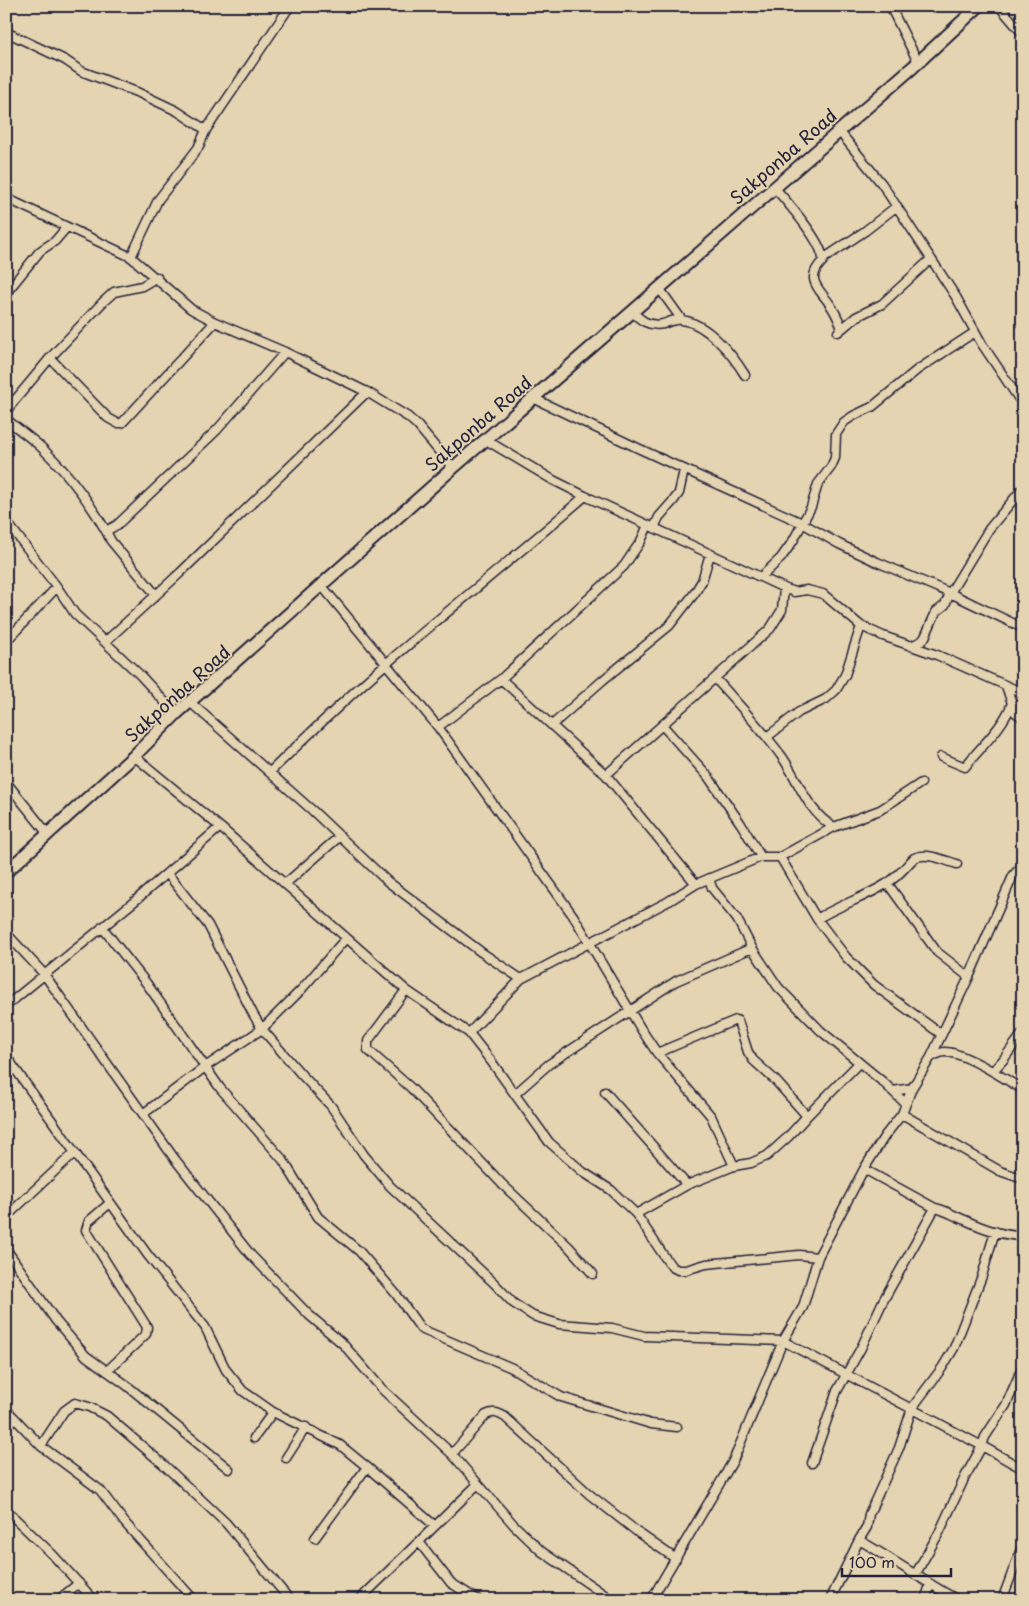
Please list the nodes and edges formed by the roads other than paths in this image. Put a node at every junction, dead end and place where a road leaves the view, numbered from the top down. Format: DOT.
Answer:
graph roads {
  1 [pos="290,6"];
  2 [pos="890,6"];
  3 [pos="979,6"];
  4 [pos="999,6"];
  5 [pos="6,32"];
  6 [pos="1023,34"];
  7 [pos="918,62"];
  8 [pos="206,130"];
  9 [pos="839,131"];
  10 [pos="774,187"];
  11 [pos="6,198"];
  12 [pos="897,206"];
  13 [pos="68,227"];
  14 [pos="132,257"];
  15 [pos="823,259"];
  16 [pos="931,259"];
  17 [pos="156,277"];
  18 [pos="659,288"];
  19 [pos="6,293"];
  20 [pos="632,311"];
  21 [pos="682,320"];
  22 [pos="215,322"];
  23 [pos="975,332"];
  24 [pos="285,352"];
  25 [pos="50,358"];
  26 [pos="745,375"];
  27 [pos="367,392"];
  28 [pos="534,398"];
  29 [pos="1023,405"];
  30 [pos="6,411"];
  31 [pos="6,419"];
  32 [pos="486,440"];
  33 [pos="453,468"];
  34 [pos="684,470"];
  35 [pos="1023,488"];
  36 [pos="585,496"];
  37 [pos="6,521"];
  38 [pos="802,523"];
  39 [pos="651,527"];
  40 [pos="106,530"];
  41 [pos="710,554"];
  42 [pos="761,578"];
  43 [pos="322,586"];
  44 [pos="57,587"];
  45 [pos="784,588"];
  46 [pos="950,593"];
  47 [pos="156,595"];
  48 [pos="861,626"];
  49 [pos="1023,628"];
  50 [pos="8,634"];
  51 [pos="105,642"];
  52 [pos="911,646"];
  53 [pos="386,664"];
  54 [pos="715,678"];
  55 [pos="501,679"];
  56 [pos="1006,686"];
  57 [pos="1023,693"];
  58 [pos="191,703"];
  59 [pos="1012,703"];
  60 [pos="176,714"];
  61 [pos="1023,718"];
  62 [pos="552,725"];
  63 [pos="663,726"];
  64 [pos="438,727"];
  65 [pos="767,737"];
  66 [pos="134,756"];
  67 [pos="941,757"];
  68 [pos="270,772"];
  69 [pos="606,775"];
  70 [pos="6,782"];
  71 [pos="921,783"];
  72 [pos="220,827"];
  73 [pos="834,828"];
  74 [pos="48,834"];
  75 [pos="340,836"];
  76 [pos="761,857"];
  77 [pos="780,857"];
  78 [pos="957,864"];
  79 [pos="1023,867"];
  80 [pos="6,872"];
  81 [pos="167,873"];
  82 [pos="709,878"];
  83 [pos="285,884"];
  84 [pos="696,884"];
  85 [pos="888,884"];
  86 [pos="817,919"];
  87 [pos="102,927"];
  88 [pos="6,933"];
  89 [pos="346,938"];
  90 [pos="590,943"];
  91 [pos="752,948"];
  92 [pos="44,974"];
  93 [pos="969,977"];
  94 [pos="521,979"];
  95 [pos="406,990"];
  96 [pos="6,1006"];
  97 [pos="630,1011"];
  98 [pos="262,1029"];
  99 [pos="469,1033"];
  100 [pos="1023,1033"];
  101 [pos="941,1034"];
  102 [pos="658,1053"];
  103 [pos="6,1056"];
  104 [pos="931,1057"];
  105 [pos="859,1063"];
  106 [pos="206,1067"];
  107 [pos="993,1071"];
  108 [pos="912,1088"];
  109 [pos="1023,1090"];
  110 [pos="893,1091"];
  111 [pos="605,1092"];
  112 [pos="515,1094"];
  113 [pos="905,1103"];
  114 [pos="143,1114"];
  115 [pos="902,1114"];
  116 [pos="807,1116"];
  117 [pos="74,1153"];
  118 [pos="734,1166"];
  119 [pos="864,1169"];
  120 [pos="1023,1179"];
  121 [pos="687,1185"];
  122 [pos="110,1203"];
  123 [pos="935,1208"];
  124 [pos="636,1214"];
  125 [pos="6,1217"];
  126 [pos="995,1231"];
  127 [pos="1022,1236"];
  128 [pos="6,1249"];
  129 [pos="818,1258"];
  130 [pos="593,1274"];
  131 [pos="783,1342"];
  132 [pos="1023,1366"];
  133 [pos="107,1370"];
  134 [pos="847,1374"];
  135 [pos="912,1408"];
  136 [pos="6,1409"];
  137 [pos="273,1412"];
  138 [pos="306,1427"];
  139 [pos="677,1427"];
  140 [pos="254,1438"];
  141 [pos="41,1446"];
  142 [pos="982,1446"];
  143 [pos="452,1454"];
  144 [pos="286,1458"];
  145 [pos="812,1463"];
  146 [pos="368,1467"];
  147 [pos="228,1469"];
  148 [pos="1023,1469"];
  149 [pos="478,1484"];
  150 [pos="6,1510"];
  151 [pos="435,1526"];
  152 [pos="315,1538"];
  153 [pos="859,1540"];
  154 [pos="419,1542"];
  155 [pos="1023,1544"];
  156 [pos="676,1559"];
  157 [pos="915,1574"];
  158 [pos="79,1583"];
  159 [pos="930,1585"];
  160 [pos="58,1600"];
  161 [pos="94,1600"];
  162 [pos="194,1600"];
  163 [pos="290,1600"];
  164 [pos="358,1600"];
  165 [pos="478,1600"];
  166 [pos="612,1600"];
  167 [pos="651,1600"];
  168 [pos="830,1600"];
  169 [pos="925,1600"];
  170 [pos="958,1600"];
  171 [pos="1002,1600"];
  1 -- 8 [label="street"];
  2 -- 7 [label="street"];
  3 -- 7 [label="main road, Sakponba Road"];
  4 -- 6 [label="street"];
  5 -- 8 [label="street"];
  7 -- 9 [label="main road, Sakponba Road"];
  8 -- 14 [label="street"];
  9 -- 10 [label="main road, Sakponba Road"];
  9 -- 12 [label="street"];
  10 -- 15 [label="street"];
  10 -- 18 [label="main road, Sakponba Road"];
  11 -- 13 [label="street"];
  12 -- 15 [label="street"];
  12 -- 16 [label="street"];
  13 -- 14 [label="street"];
  13 -- 19 [label="street"];
  14 -- 17 [label="street"];
  15 -- 16 [label="street"];
  16 -- 23 [label="street"];
  17 -- 22 [label="street"];
  17 -- 25 [label="street"];
  18 -- 20 [label="main road, Sakponba Road"];
  18 -- 21 [label="street"];
  20 -- 21 [label="street"];
  20 -- 28 [label="main road, Sakponba Road"];
  21 -- 26 [label="street"];
  22 -- 24 [label="street"];
  22 -- 25 [label="street"];
  23 -- 29 [label="street"];
  23 -- 38 [label="street"];
  24 -- 27 [label="street"];
  24 -- 40 [label="street"];
  25 -- 30 [label="street"];
  27 -- 33 [label="street"];
  27 -- 47 [label="street"];
  28 -- 32 [label="main road, Sakponba Road"];
  28 -- 34 [label="street"];
  31 -- 40 [label="street"];
  32 -- 33 [label="main road, Sakponba Road"];
  32 -- 36 [label="street"];
  33 -- 43 [label="main road, Sakponba Road"];
  34 -- 38 [label="street"];
  34 -- 39 [label="street"];
  35 -- 46 [label="street"];
  36 -- 39 [label="street"];
  36 -- 53 [label="street"];
  37 -- 44 [label="street"];
  38 -- 42 [label="street"];
  38 -- 46 [label="street"];
  39 -- 41 [label="street"];
  39 -- 55 [label="street"];
  40 -- 47 [label="street"];
  41 -- 42 [label="street"];
  41 -- 62 [label="street"];
  42 -- 45 [label="street"];
  43 -- 53 [label="street"];
  43 -- 58 [label="main road, Sakponba Road"];
  44 -- 50 [label="street"];
  44 -- 51 [label="street"];
  45 -- 48 [label="street"];
  45 -- 54 [label="street"];
  46 -- 49 [label="street"];
  46 -- 52 [label="street"];
  47 -- 51 [label="street"];
  48 -- 52 [label="street"];
  48 -- 65 [label="street"];
  51 -- 60 [label="street"];
  52 -- 56 [label="street"];
  53 -- 64 [label="street"];
  53 -- 68 [label="street"];
  54 -- 63 [label="street"];
  54 -- 65 [label="street"];
  55 -- 62 [label="street"];
  55 -- 64 [label="street"];
  56 -- 57 [label="street"];
  56 -- 59 [label="street"];
  58 -- 60 [label="main road, Sakponba Road"];
  58 -- 68 [label="street"];
  59 -- 61 [label="street"];
  59 -- 67 [label="street"];
  60 -- 66 [label="main road, Sakponba Road"];
  62 -- 69 [label="street"];
  63 -- 69 [label="street"];
  63 -- 76 [label="street"];
  64 -- 90 [label="street"];
  65 -- 73 [label="street"];
  66 -- 72 [label="street"];
  66 -- 74 [label="main road, Sakponba Road"];
  68 -- 75 [label="street"];
  69 -- 84 [label="street"];
  70 -- 74 [label="street"];
  71 -- 73 [label="street"];
  72 -- 81 [label="street"];
  72 -- 83 [label="street"];
  73 -- 77 [label="street"];
  74 -- 80 [label="main road, Sakponba Road"];
  75 -- 83 [label="street"];
  75 -- 94 [label="street"];
  76 -- 77 [label="street"];
  76 -- 82 [label="street"];
  77 -- 86 [label="street"];
  78 -- 85 [label="street"];
  79 -- 93 [label="street"];
  81 -- 87 [label="street"];
  81 -- 98 [label="street"];
  82 -- 84 [label="street"];
  82 -- 91 [label="street"];
  83 -- 89 [label="street"];
  84 -- 90 [label="street"];
  85 -- 86 [label="street"];
  85 -- 93 [label="street"];
  86 -- 101 [label="street"];
  87 -- 92 [label="street"];
  87 -- 106 [label="street"];
  88 -- 92 [label="street"];
  89 -- 95 [label="street"];
  89 -- 98 [label="street"];
  90 -- 94 [label="street"];
  90 -- 97 [label="street"];
  91 -- 97 [label="street"];
  91 -- 105 [label="street"];
  92 -- 96 [label="street"];
  92 -- 114 [label="street"];
  93 -- 101 [label="street"];
  94 -- 99 [label="street"];
  95 -- 99 [label="street"];
  95 -- 130 [label="street"];
  97 -- 102 [label="street"];
  97 -- 112 [label="street"];
  98 -- 106 [label="street"];
  98 -- 131 [label="street"];
  99 -- 112 [label="street"];
  100 -- 107 [label="street"];
  101 -- 104 [label="street"];
  102 -- 116 [label="street"];
  102 -- 118 [label="street"];
  103 -- 117 [label="street"];
  104 -- 107 [label="street"];
  104 -- 108 [label="street"];
  105 -- 110 [label="street"];
  105 -- 116 [label="street"];
  106 -- 114 [label="street"];
  106 -- 139 [label="street"];
  107 -- 109 [label="street"];
  108 -- 110 [label="street"];
  108 -- 113 [label="street"];
  110 -- 113 [label="street"];
  111 -- 121 [label="street"];
  112 -- 124 [label="street"];
  113 -- 115 [label="street"];
  114 -- 143 [label="street"];
  115 -- 119 [label="street"];
  115 -- 120 [label="street"];
  116 -- 118 [label="street"];
  117 -- 122 [label="street"];
  117 -- 125 [label="street"];
  118 -- 121 [label="street"];
  119 -- 123 [label="street"];
  119 -- 129 [label="street"];
  121 -- 124 [label="street"];
  122 -- 133 [label="street"];
  122 -- 137 [label="street"];
  123 -- 126 [label="street"];
  123 -- 134 [label="street"];
  124 -- 129 [label="street"];
  126 -- 127 [label="street"];
  126 -- 135 [label="street"];
  128 -- 133 [label="street"];
  129 -- 131 [label="street"];
  131 -- 134 [label="street"];
  131 -- 156 [label="street"];
  132 -- 142 [label="street"];
  133 -- 147 [label="street"];
  134 -- 135 [label="street"];
  134 -- 145 [label="street"];
  135 -- 142 [label="street"];
  135 -- 153 [label="street"];
  136 -- 141 [label="street"];
  137 -- 138 [label="street"];
  137 -- 140 [label="street"];
  138 -- 144 [label="street"];
  138 -- 146 [label="street"];
  141 -- 162 [label="street"];
  141 -- 163 [label="street"];
  142 -- 148 [label="street"];
  142 -- 157 [label="street"];
  143 -- 149 [label="street"];
  143 -- 156 [label="street"];
  146 -- 151 [label="street"];
  146 -- 152 [label="street"];
  149 -- 151 [label="street"];
  149 -- 166 [label="street"];
  150 -- 158 [label="street"];
  151 -- 154 [label="street"];
  153 -- 157 [label="street"];
  153 -- 168 [label="street"];
  154 -- 164 [label="street"];
  154 -- 165 [label="street"];
  155 -- 171 [label="street"];
  156 -- 167 [label="street"];
  157 -- 159 [label="street"];
  158 -- 160 [label="street"];
  158 -- 161 [label="street"];
  159 -- 169 [label="street"];
  159 -- 170 [label="street"];
}
